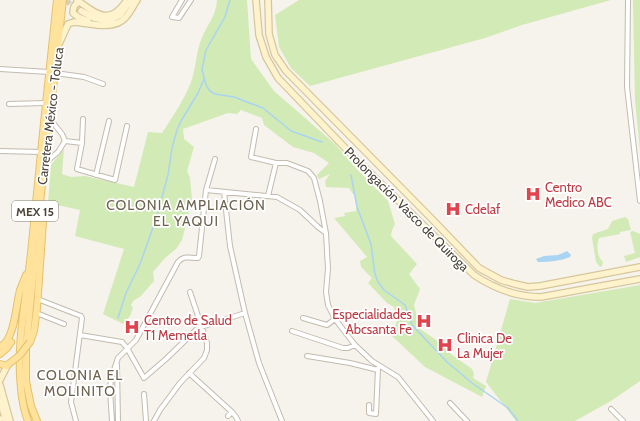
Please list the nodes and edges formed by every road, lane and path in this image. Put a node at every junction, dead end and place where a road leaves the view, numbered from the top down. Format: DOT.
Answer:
graph roads {
  1 [pos="54,0"];
  2 [pos="57,0"];
  3 [pos="63,0"];
  4 [pos="127,0"];
  5 [pos="131,0"];
  6 [pos="137,0"];
  7 [pos="182,0"];
  8 [pos="191,0"];
  9 [pos="268,0"];
  10 [pos="628,0"];
  11 [pos="78,1"];
  12 [pos="256,2"];
  13 [pos="81,11"];
  14 [pos="55,17"];
  15 [pos="100,25"];
  16 [pos="58,46"];
  17 [pos="0,70"];
  18 [pos="52,73"];
  19 [pos="103,84"];
  20 [pos="45,103"];
  21 [pos="9,104"];
  22 [pos="50,119"];
  23 [pos="83,119"];
  24 [pos="110,121"];
  25 [pos="127,126"];
  26 [pos="256,129"];
  27 [pos="65,140"];
  28 [pos="82,143"];
  29 [pos="357,144"];
  30 [pos="0,151"];
  31 [pos="40,152"];
  32 [pos="349,152"];
  33 [pos="215,159"];
  34 [pos="45,163"];
  35 [pos="276,164"];
  36 [pos="96,175"];
  37 [pos="206,190"];
  38 [pos="224,192"];
  39 [pos="41,194"];
  40 [pos="268,196"];
  41 [pos="640,201"];
  42 [pos="326,233"];
  43 [pos="640,267"];
  44 [pos="29,269"];
  45 [pos="24,279"];
  46 [pos="640,279"];
  47 [pos="190,292"];
  48 [pos="40,300"];
  49 [pos="245,313"];
  50 [pos="39,314"];
  51 [pos="303,318"];
  52 [pos="335,320"];
  53 [pos="64,324"];
  54 [pos="202,326"];
  55 [pos="292,331"];
  56 [pos="80,335"];
  57 [pos="355,345"];
  58 [pos="0,347"];
  59 [pos="128,348"];
  60 [pos="0,354"];
  61 [pos="307,356"];
  62 [pos="117,361"];
  63 [pos="0,364"];
  64 [pos="9,365"];
  65 [pos="378,365"];
  66 [pos="378,370"];
  67 [pos="189,373"];
  68 [pos="0,380"];
  69 [pos="0,385"];
  70 [pos="144,394"];
  71 [pos="0,400"];
  72 [pos="450,403"];
  73 [pos="368,405"];
  74 [pos="611,409"];
  75 [pos="232,412"];
  76 [pos="228,416"];
  77 [pos="6,421"];
  78 [pos="10,421"];
  79 [pos="28,421"];
  80 [pos="37,421"];
  81 [pos="76,421"];
  82 [pos="112,421"];
  83 [pos="118,421"];
  84 [pos="146,421"];
  85 [pos="154,421"];
  86 [pos="238,421"];
  87 [pos="282,421"];
  88 [pos="433,421"];
  89 [pos="467,421"];
  90 [pos="622,421"];
  1 -- 14 [label="street"];
  2 -- 14 [label="main road, Carretera México - Toluca / MEX 15"];
  3 -- 16 [label="main road, Carretera México - Toluca / MEX 15"];
  4 -- 11 [label="street"];
  5 -- 13 [label="street"];
  6 -- 15 [label="street"];
  7 -- 8 [label="street"];
  9 -- 29 [label="street, Prolongación Vasco de Quiroga"];
  10 -- 41 [label="street"];
  11 -- 15 [label="street"];
  12 -- 32 [label="street, Prolongación Vasco de Quiroga"];
  14 -- 18 [label="main road, Carretera México - Toluca / MEX 15"];
  15 -- 16 [label="street"];
  16 -- 18 [label="main road, Carretera México - Toluca / MEX 15"];
  17 -- 18 [label="street"];
  18 -- 19 [label="street"];
  18 -- 20 [label="main road, Carretera México - Toluca / MEX 15"];
  18 -- 22 [label="main road, Carretera México - Toluca / MEX 15"];
  20 -- 21 [label="street"];
  20 -- 31 [label="main road, Carretera México - Toluca / MEX 15"];
  22 -- 27 [label="street"];
  22 -- 34 [label="main road, Carretera México - Toluca / MEX 15"];
  23 -- 28 [label="street"];
  24 -- 36 [label="street"];
  25 -- 36 [label="street"];
  26 -- 35 [label="street"];
  27 -- 28 [label="street"];
  27 -- 34 [label="street"];
  28 -- 36 [label="street"];
  29 -- 32 [label="street"];
  29 -- 43 [label="street, Prolongación Vasco de Quiroga"];
  30 -- 31 [label="street"];
  31 -- 44 [label="main road, Carretera México - Toluca / MEX 15"];
  32 -- 46 [label="street, Prolongación Vasco de Quiroga"];
  33 -- 37 [label="street"];
  34 -- 39 [label="main road, Carretera México - Toluca / MEX 15"];
  35 -- 40 [label="street"];
  35 -- 42 [label="street"];
  37 -- 38 [label="street"];
  37 -- 59 [label="street"];
  38 -- 40 [label="street"];
  38 -- 49 [label="street"];
  39 -- 64 [label="main road, bridge"];
  39 -- 80 [label="main road, Carretera México - Toluca / MEX 15"];
  40 -- 42 [label="street"];
  42 -- 52 [label="street"];
  44 -- 45 [label="main road"];
  44 -- 79 [label="main road, Carretera México - Toluca / MEX 15"];
  45 -- 58 [label="main road"];
  45 -- 60 [label="main road"];
  47 -- 54 [label="street"];
  48 -- 56 [label="street"];
  49 -- 54 [label="street"];
  49 -- 87 [label="street"];
  50 -- 53 [label="street"];
  51 -- 52 [label="street"];
  52 -- 57 [label="street"];
  54 -- 59 [label="street"];
  54 -- 67 [label="street"];
  55 -- 57 [label="street"];
  56 -- 59 [label="street"];
  56 -- 81 [label="street"];
  57 -- 65 [label="street"];
  59 -- 62 [label="street"];
  61 -- 66 [label="street"];
  62 -- 82 [label="street"];
  62 -- 83 [label="street"];
  63 -- 64 [label="main road"];
  64 -- 68 [label="street"];
  65 -- 66 [label="street"];
  65 -- 88 [label="street"];
  66 -- 73 [label="street"];
  67 -- 75 [label="street"];
  67 -- 85 [label="street"];
  69 -- 78 [label="street"];
  70 -- 84 [label="street"];
  71 -- 77 [label="street"];
  72 -- 89 [label="street"];
  74 -- 90 [label="street"];
  75 -- 76 [label="street"];
  75 -- 86 [label="street"];
}
